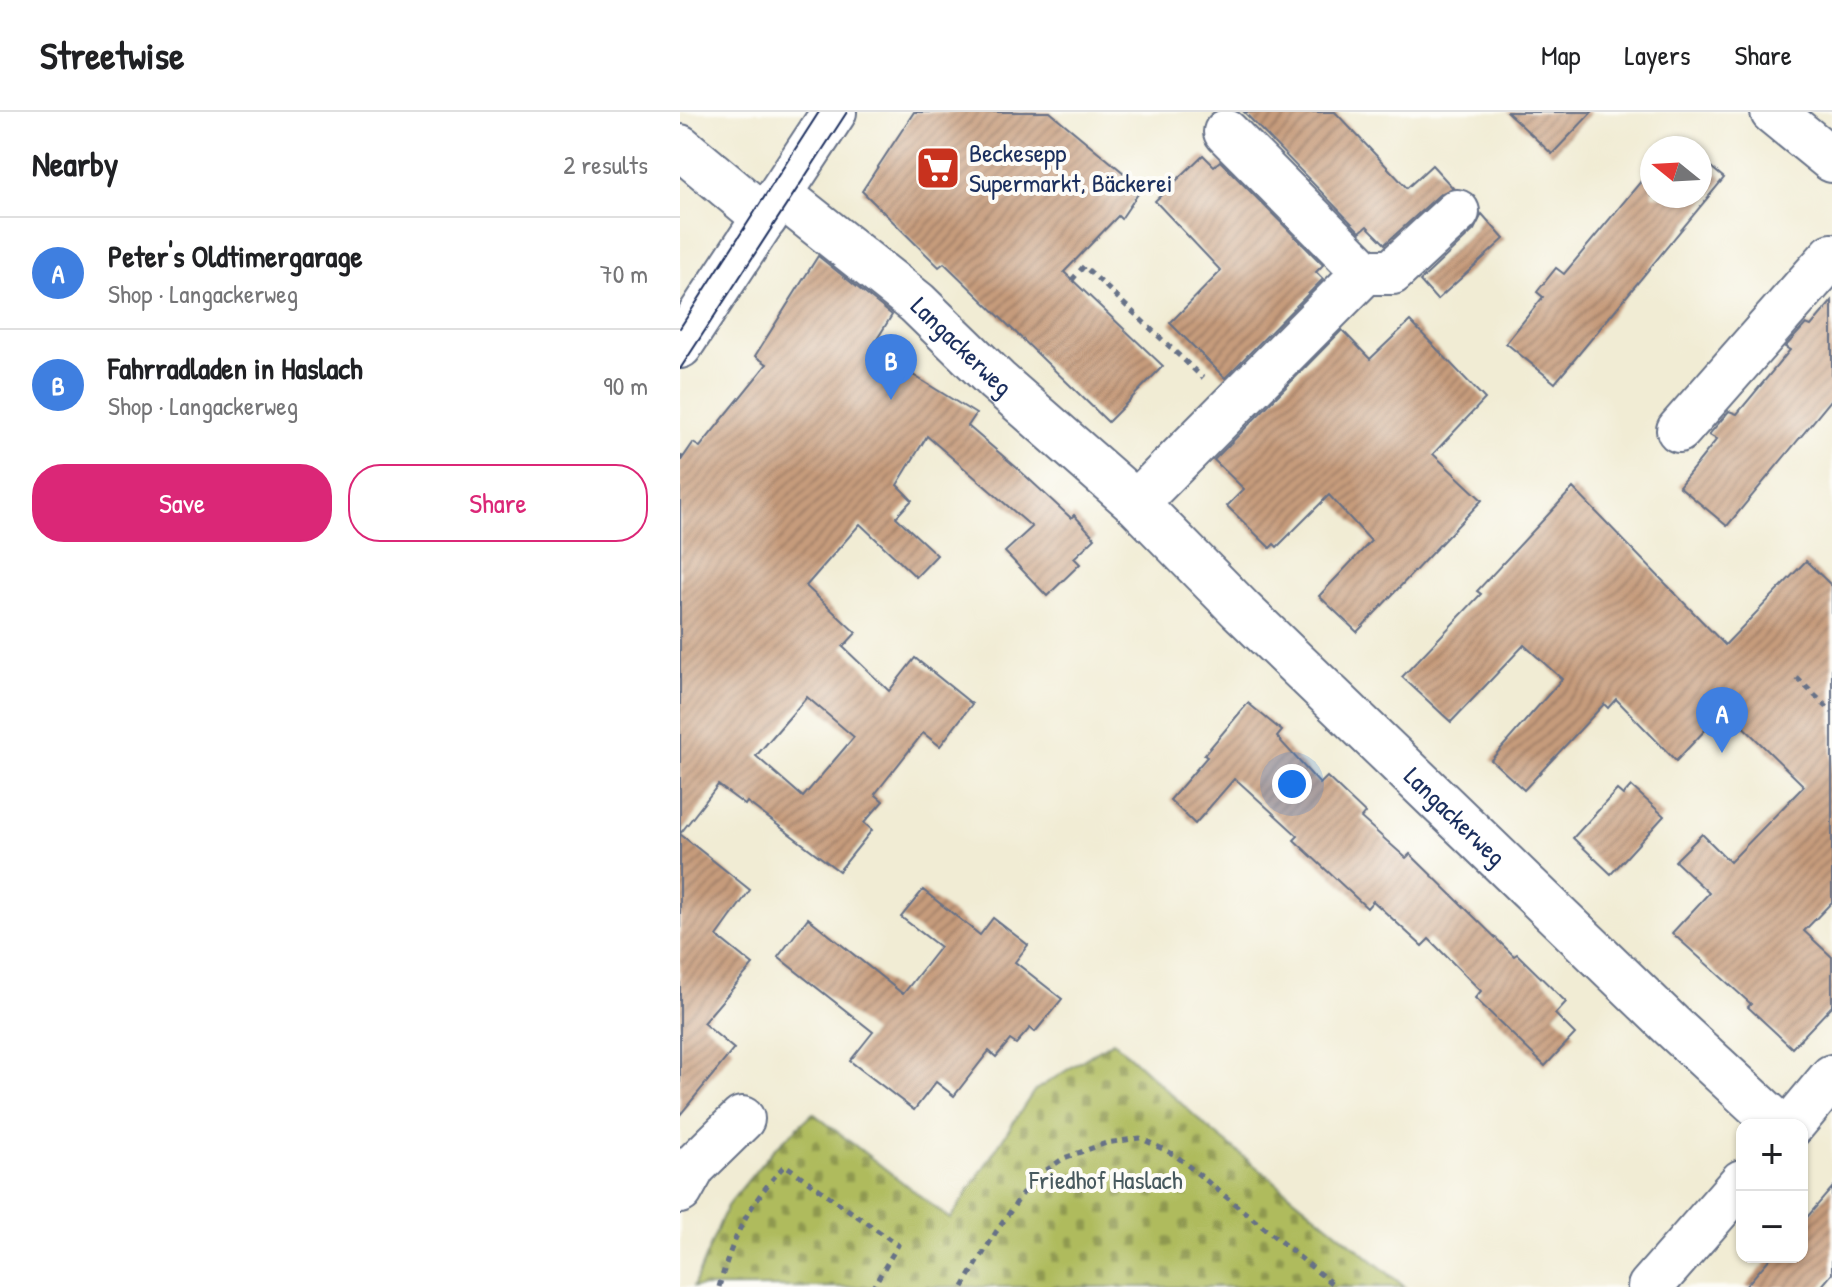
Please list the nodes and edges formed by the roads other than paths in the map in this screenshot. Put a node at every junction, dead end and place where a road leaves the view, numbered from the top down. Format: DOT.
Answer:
graph roads {
  1 [pos="834,112"];
  2 [pos="1773,112"];
  3 [pos="1226,132"];
  4 [pos="680,147"];
  5 [pos="1832,160"];
  6 [pos="773,206"];
  7 [pos="1457,212"];
  8 [pos="1832,256"];
  9 [pos="1365,272"];
  10 [pos="680,346"];
  11 [pos="1679,430"];
  12 [pos="1136,503"];
  13 [pos="1832,1077"];
  14 [pos="742,1119"];
  15 [pos="1773,1119"];
  16 [pos="1797,1119"];
  17 [pos="1736,1189"];
  18 [pos="680,1191"];
  19 [pos="1650,1287"];
  1 -- 6 [label="street"];
  2 -- 5 [label="street"];
  3 -- 9 [label="street"];
  4 -- 6 [label="street, Langackerweg"];
  6 -- 10 [label="street"];
  6 -- 12 [label="street, Langackerweg"];
  7 -- 9 [label="street"];
  8 -- 11 [label="street"];
  9 -- 12 [label="street"];
  12 -- 15 [label="street, Langackerweg"];
  13 -- 16 [label="street"];
  14 -- 18 [label="street"];
  17 -- 19 [label="street"];
}
